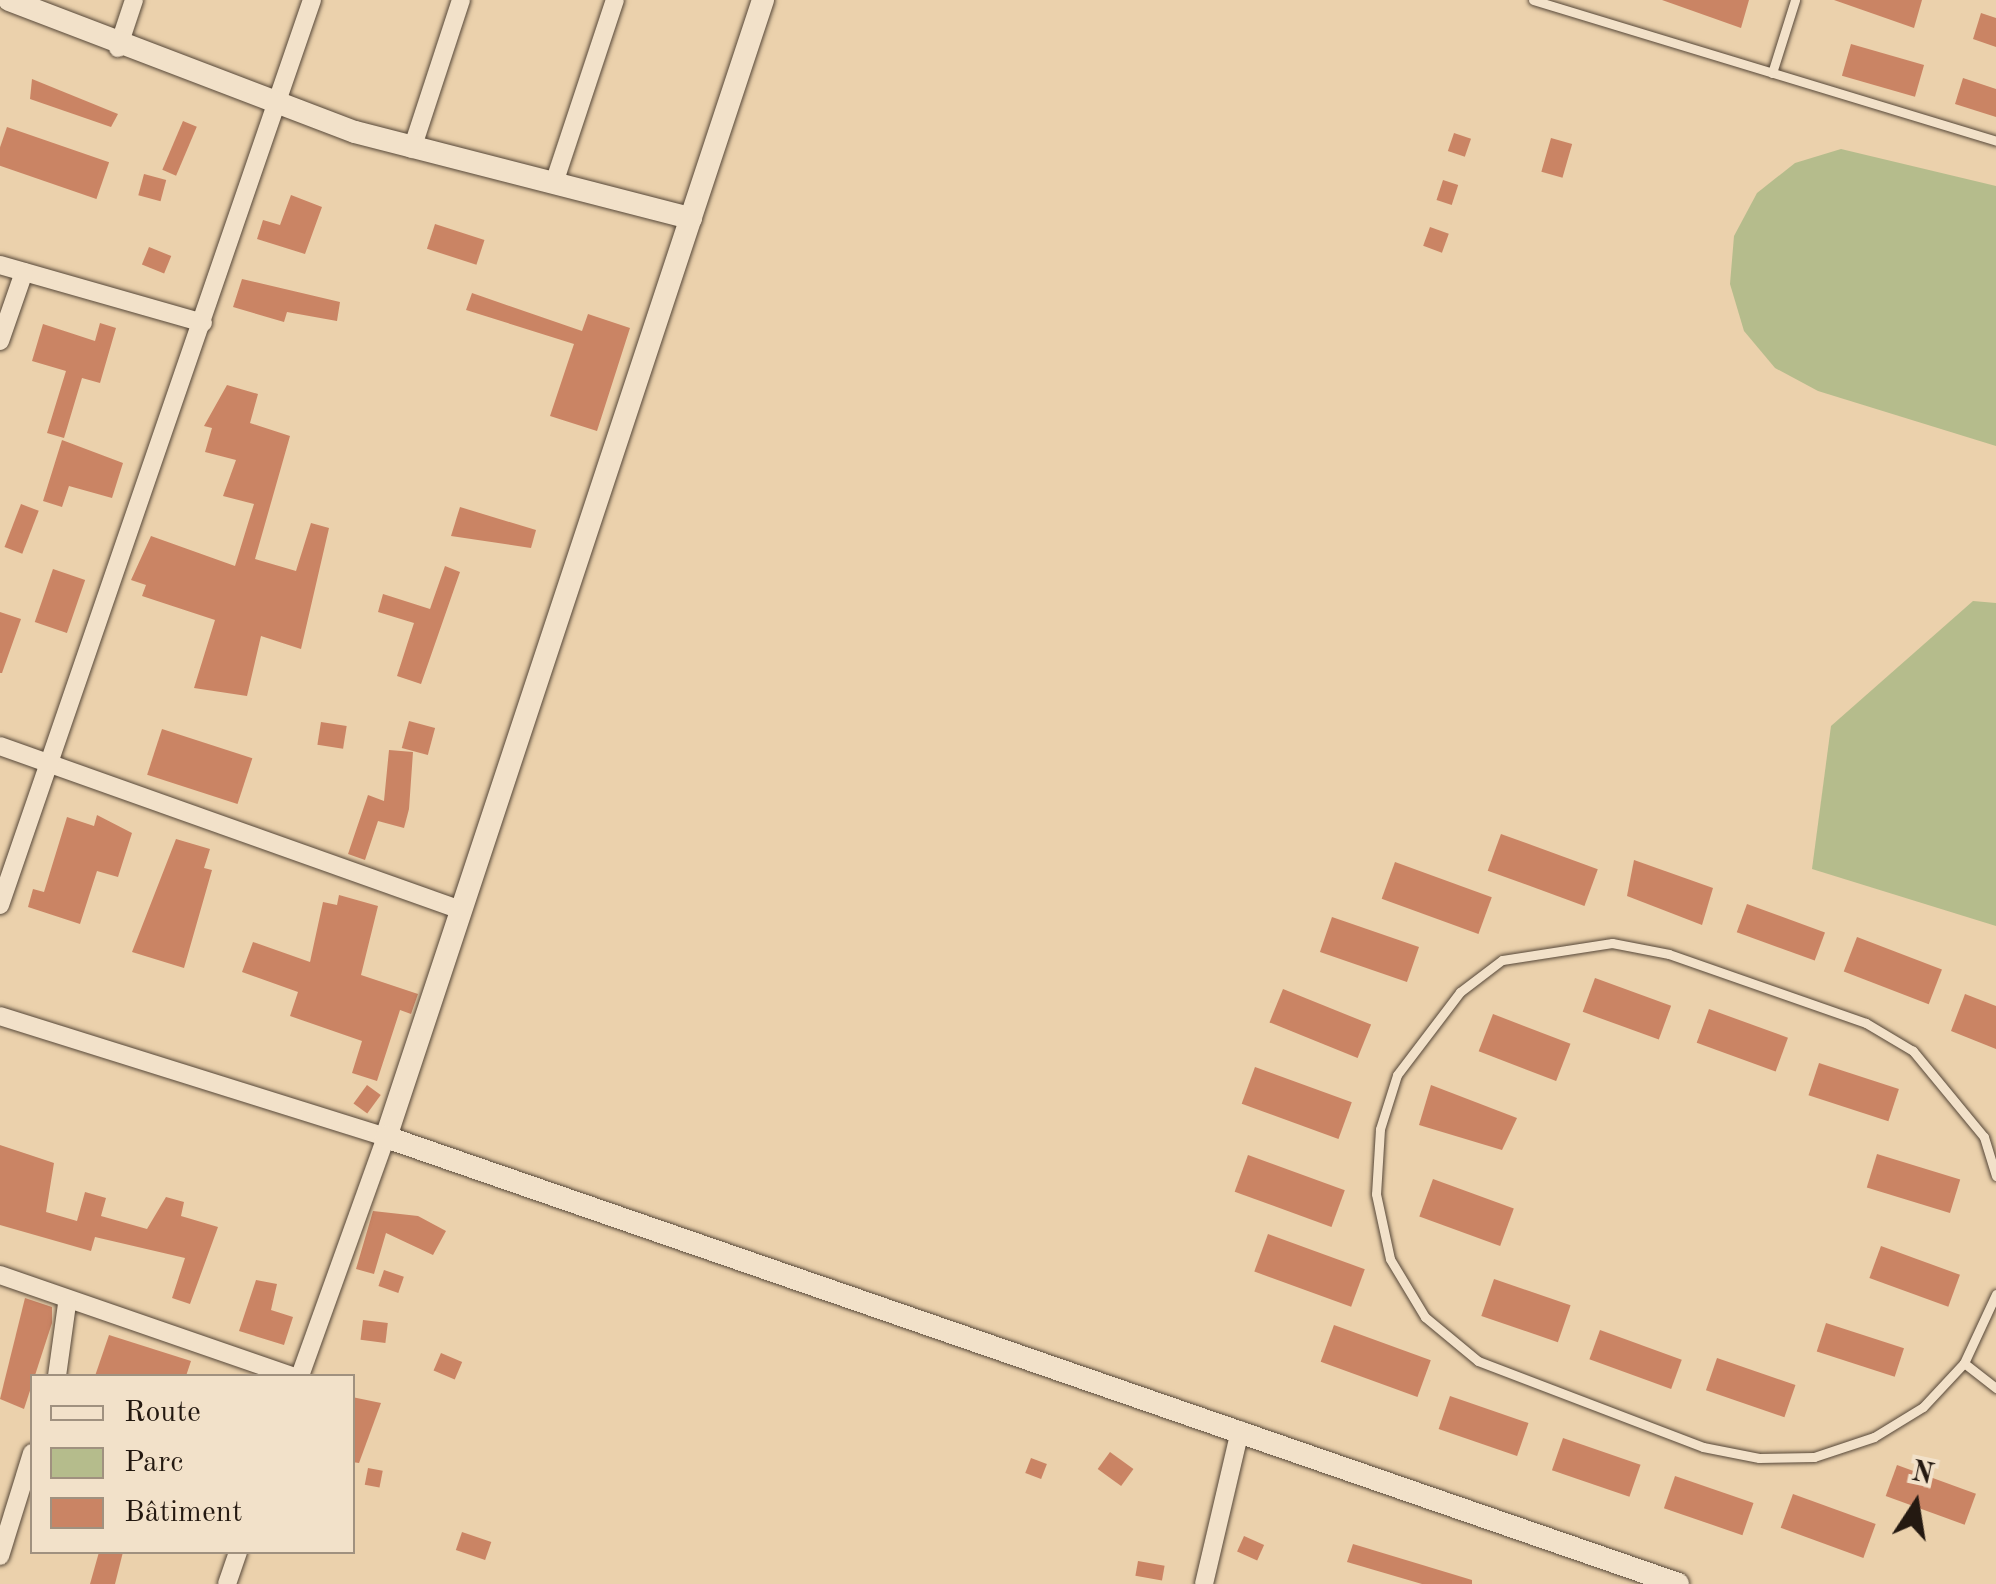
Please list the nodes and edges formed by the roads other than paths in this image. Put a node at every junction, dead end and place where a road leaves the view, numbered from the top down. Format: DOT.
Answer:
graph roads {
  1 [pos="9,0"];
  2 [pos="134,0"];
  3 [pos="312,0"];
  4 [pos="461,0"];
  5 [pos="615,0"];
  6 [pos="763,0"];
  7 [pos="1794,0"];
  8 [pos="1538,1"];
  9 [pos="118,48"];
  10 [pos="1772,73"];
  11 [pos="279,102"];
  12 [pos="1996,141"];
  13 [pos="412,149"];
  14 [pos="554,183"];
  15 [pos="691,218"];
  16 [pos="0,265"];
  17 [pos="24,272"];
  18 [pos="203,323"];
  19 [pos="0,341"];
  20 [pos="0,746"];
  21 [pos="48,763"];
  22 [pos="0,905"];
  23 [pos="458,909"];
  24 [pos="0,1016"];
  25 [pos="386,1136"];
  26 [pos="1996,1176"];
  27 [pos="0,1275"];
  28 [pos="1996,1294"];
  29 [pos="67,1304"];
  30 [pos="1964,1363"];
  31 [pos="56,1374"];
  32 [pos="286,1374"];
  33 [pos="301,1374"];
  34 [pos="1996,1388"];
  35 [pos="1240,1430"];
  36 [pos="30,1459"];
  37 [pos="237,1554"];
  38 [pos="0,1556"];
  39 [pos="227,1584"];
  40 [pos="1204,1584"];
  41 [pos="1678,1584"];
  1 -- 9 [label="street"];
  2 -- 9 [label="street"];
  3 -- 11 [label="street"];
  4 -- 13 [label="street"];
  5 -- 14 [label="street"];
  6 -- 15 [label="street"];
  7 -- 10 [label="lane"];
  8 -- 10 [label="lane"];
  9 -- 11 [label="street"];
  10 -- 12 [label="lane"];
  11 -- 13 [label="street"];
  11 -- 18 [label="street"];
  13 -- 14 [label="street"];
  14 -- 15 [label="street"];
  15 -- 23 [label="street"];
  16 -- 17 [label="street"];
  17 -- 18 [label="street"];
  17 -- 19 [label="street"];
  18 -- 21 [label="street"];
  20 -- 21 [label="street"];
  21 -- 22 [label="street"];
  21 -- 23 [label="street"];
  23 -- 25 [label="street"];
  24 -- 25 [label="street"];
  25 -- 33 [label="street"];
  25 -- 35 [label="street"];
  26 -- 30 [label="lane"];
  27 -- 29 [label="street"];
  28 -- 30 [label="lane"];
  29 -- 31 [label="street"];
  29 -- 32 [label="street"];
  30 -- 34 [label="lane"];
  35 -- 40 [label="street"];
  35 -- 41 [label="street"];
  36 -- 38 [label="street"];
  37 -- 39 [label="street"];
}
